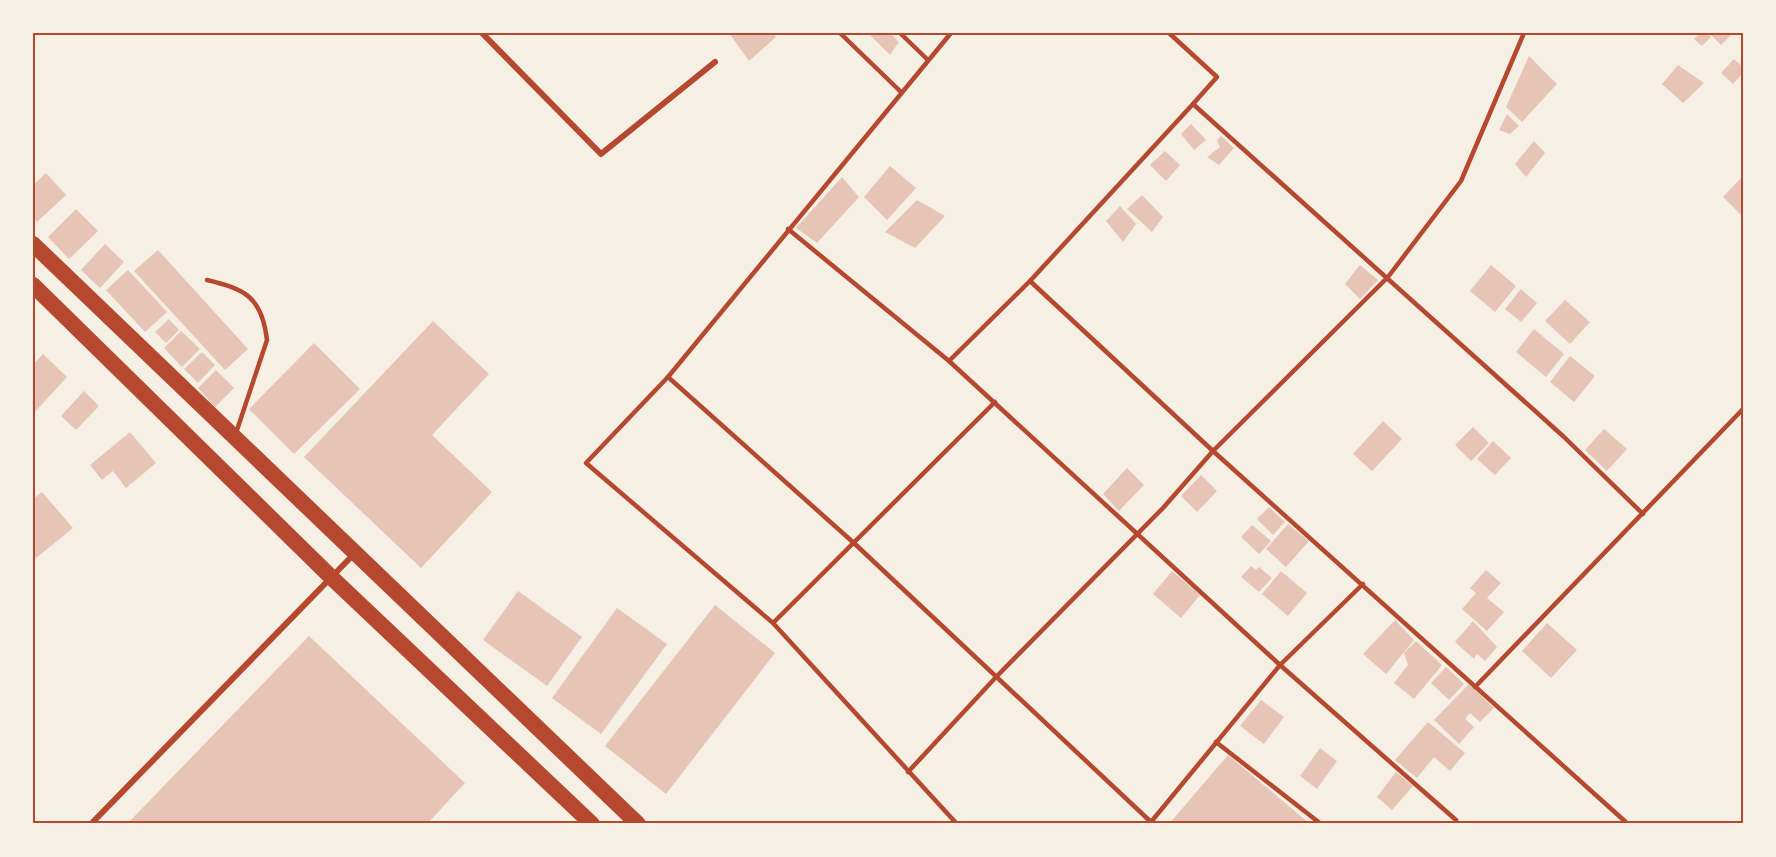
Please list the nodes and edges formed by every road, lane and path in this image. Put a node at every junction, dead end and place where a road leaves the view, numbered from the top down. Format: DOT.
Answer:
graph roads {
  1 [pos="483,33"];
  2 [pos="840,33"];
  3 [pos="900,33"];
  4 [pos="951,33"];
  5 [pos="1169,33"];
  6 [pos="1524,33"];
  7 [pos="927,60"];
  8 [pos="715,62"];
  9 [pos="900,91"];
  10 [pos="1193,104"];
  11 [pos="788,229"];
  12 [pos="33,244"];
  13 [pos="1388,277"];
  14 [pos="207,280"];
  15 [pos="1030,281"];
  16 [pos="33,285"];
  17 [pos="949,361"];
  18 [pos="668,377"];
  19 [pos="995,402"];
  20 [pos="1743,409"];
  21 [pos="234,439"];
  22 [pos="1213,451"];
  23 [pos="1643,514"];
  24 [pos="1137,534"];
  25 [pos="855,544"];
  26 [pos="354,554"];
  27 [pos="332,578"];
  28 [pos="1363,584"];
  29 [pos="773,623"];
  30 [pos="1280,665"];
  31 [pos="997,676"];
  32 [pos="1475,687"];
  33 [pos="1216,742"];
  34 [pos="908,772"];
  35 [pos="1456,820"];
  36 [pos="1150,823"];
  37 [pos="91,824"];
  38 [pos="592,824"];
  39 [pos="638,824"];
  40 [pos="957,824"];
  41 [pos="1321,824"];
  42 [pos="1628,824"];
  1 -- 8 [label="street"];
  2 -- 9 [label="lane"];
  3 -- 7 [label="lane"];
  4 -- 7 [label="lane"];
  5 -- 10 [label="lane"];
  6 -- 13 [label="lane"];
  7 -- 9 [label="lane"];
  9 -- 11 [label="lane"];
  10 -- 13 [label="lane"];
  10 -- 15 [label="lane"];
  11 -- 17 [label="lane"];
  11 -- 18 [label="lane"];
  12 -- 21 [label="highway"];
  13 -- 22 [label="lane"];
  13 -- 23 [label="lane"];
  14 -- 21 [label="lane"];
  15 -- 17 [label="lane"];
  15 -- 22 [label="lane"];
  16 -- 27 [label="highway"];
  17 -- 19 [label="lane"];
  18 -- 25 [label="lane"];
  18 -- 29 [label="lane"];
  19 -- 24 [label="lane"];
  19 -- 25 [label="lane"];
  20 -- 23 [label="lane"];
  21 -- 26 [label="highway"];
  22 -- 24 [label="lane"];
  22 -- 28 [label="lane"];
  23 -- 32 [label="lane"];
  24 -- 30 [label="lane"];
  24 -- 31 [label="lane"];
  25 -- 29 [label="lane"];
  25 -- 31 [label="lane"];
  26 -- 27 [label="street"];
  26 -- 39 [label="highway"];
  27 -- 37 [label="street"];
  27 -- 38 [label="highway"];
  28 -- 30 [label="lane"];
  28 -- 32 [label="lane"];
  29 -- 34 [label="lane"];
  30 -- 33 [label="lane"];
  30 -- 35 [label="lane"];
  31 -- 34 [label="lane"];
  31 -- 36 [label="lane"];
  32 -- 42 [label="lane"];
  33 -- 36 [label="lane"];
  33 -- 41 [label="lane"];
  34 -- 40 [label="lane"];
}
